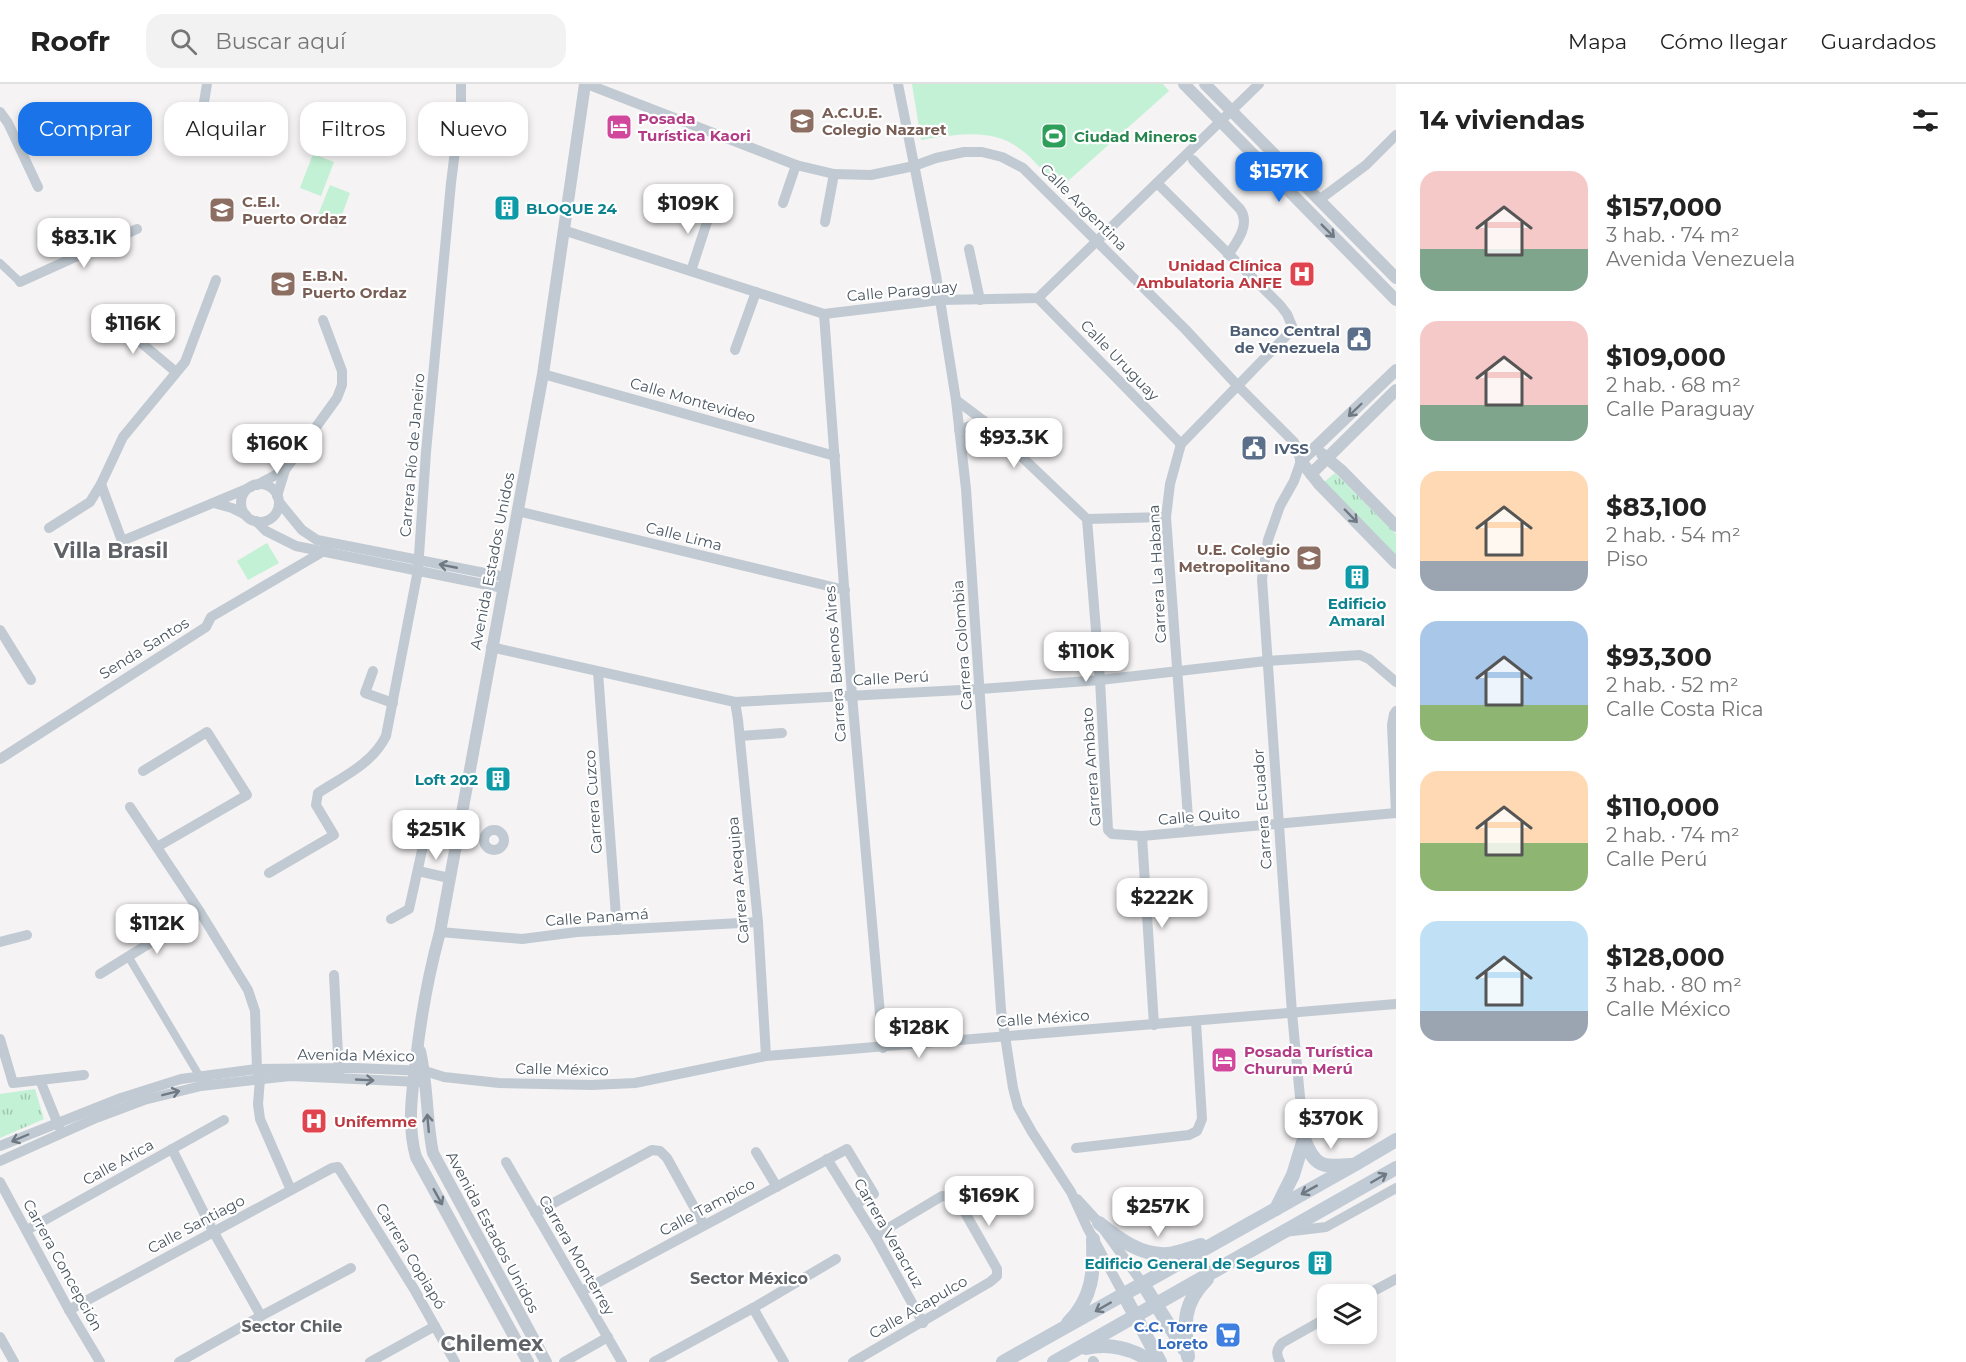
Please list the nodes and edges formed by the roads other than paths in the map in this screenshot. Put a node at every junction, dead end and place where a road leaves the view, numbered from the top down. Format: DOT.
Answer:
graph roads {
  1 [pos="207,84"];
  2 [pos="461,84"];
  3 [pos="586,84"];
  4 [pos="898,84"];
  5 [pos="1184,84"];
  6 [pos="1205,84"];
  7 [pos="1259,84"];
  8 [pos="204,102"];
  9 [pos="0,111"];
  10 [pos="1232,111"];
  11 [pos="1220,121"];
  12 [pos="1396,135"];
  13 [pos="1193,160"];
  14 [pos="796,165"];
  15 [pos="915,166"];
  16 [pos="834,174"];
  17 [pos="1157,183"];
  18 [pos="38,187"];
  19 [pos="1319,200"];
  20 [pos="783,203"];
  21 [pos="708,219"];
  22 [pos="825,222"];
  23 [pos="137,229"];
  24 [pos="563,230"];
  25 [pos="1098,242"];
  26 [pos="969,249"];
  27 [pos="1228,255"];
  28 [pos="0,263"];
  29 [pos="691,271"];
  30 [pos="1396,278"];
  31 [pos="216,280"];
  32 [pos="20,282"];
  33 [pos="756,292"];
  34 [pos="1038,298"];
  35 [pos="940,300"];
  36 [pos="980,300"];
  37 [pos="1396,300"];
  38 [pos="824,314"];
  39 [pos="108,315"];
  40 [pos="323,320"];
  41 [pos="735,350"];
  42 [pos="1396,370"];
  43 [pos="176,372"];
  44 [pos="543,374"];
  45 [pos="1237,385"];
  46 [pos="1396,390"];
  47 [pos="956,400"];
  48 [pos="984,421"];
  49 [pos="959,430"];
  50 [pos="1294,442"];
  51 [pos="1181,444"];
  52 [pos="1314,449"];
  53 [pos="835,456"];
  54 [pos="1328,458"];
  55 [pos="1301,461"];
  56 [pos="285,470"];
  57 [pos="1311,474"];
  58 [pos="1294,481"];
  59 [pos="102,484"];
  60 [pos="254,486"];
  61 [pos="278,499"];
  62 [pos="214,503"];
  63 [pos="517,511"];
  64 [pos="246,515"];
  65 [pos="1166,517"];
  66 [pos="1087,519"];
  67 [pos="256,521"];
  68 [pos="1396,526"];
  69 [pos="49,528"];
  70 [pos="328,547"];
  71 [pos="1396,563"];
  72 [pos="419,565"];
  73 [pos="504,583"];
  74 [pos="845,590"];
  75 [pos="0,630"];
  76 [pos="491,647"];
  77 [pos="1266,661"];
  78 [pos="373,671"];
  79 [pos="598,672"];
  80 [pos="1178,672"];
  81 [pos="31,680"];
  82 [pos="1100,680"];
  83 [pos="1396,682"];
  84 [pos="980,689"];
  85 [pos="852,695"];
  86 [pos="735,702"];
  87 [pos="393,703"];
  88 [pos="1396,711"];
  89 [pos="782,733"];
  90 [pos="740,735"];
  91 [pos="0,759"];
  92 [pos="1395,764"];
  93 [pos="143,771"];
  94 [pos="130,807"];
  95 [pos="1396,813"];
  96 [pos="1279,825"];
  97 [pos="1189,831"];
  98 [pos="1112,834"];
  99 [pos="1142,836"];
  100 [pos="425,837"];
  101 [pos="157,847"];
  102 [pos="418,872"];
  103 [pos="269,873"];
  104 [pos="449,878"];
  105 [pos="200,912"];
  106 [pos="391,919"];
  107 [pos="758,922"];
  108 [pos="617,930"];
  109 [pos="440,932"];
  110 [pos="27,935"];
  111 [pos="0,942"];
  112 [pos="128,956"];
  113 [pos="100,974"];
  114 [pos="334,975"];
  115 [pos="1396,1004"];
  116 [pos="1292,1013"];
  117 [pos="1196,1022"];
  118 [pos="1154,1025"];
  119 [pos="1005,1036"];
  120 [pos="0,1039"];
  121 [pos="883,1048"];
  122 [pos="766,1056"];
  123 [pos="339,1073"];
  124 [pos="259,1074"];
  125 [pos="84,1075"];
  126 [pos="419,1076"];
  127 [pos="200,1077"];
  128 [pos="444,1077"];
  129 [pos="40,1080"];
  130 [pos="224,1120"];
  131 [pos="60,1128"];
  132 [pos="1304,1140"];
  133 [pos="1396,1140"];
  134 [pos="0,1146"];
  135 [pos="1076,1148"];
  136 [pos="172,1149"];
  137 [pos="756,1152"];
  138 [pos="827,1159"];
  139 [pos="0,1161"];
  140 [pos="506,1162"];
  141 [pos="1354,1165"];
  142 [pos="338,1167"];
  143 [pos="1396,1168"];
  144 [pos="0,1182"];
  145 [pos="777,1187"];
  146 [pos="1396,1188"];
  147 [pos="291,1190"];
  148 [pos="1071,1192"];
  149 [pos="856,1204"];
  150 [pos="1276,1209"];
  151 [pos="535,1213"];
  152 [pos="1099,1223"];
  153 [pos="704,1225"];
  154 [pos="27,1230"];
  155 [pos="213,1231"];
  156 [pos="1284,1232"];
  157 [pos="875,1236"];
  158 [pos="1093,1239"];
  159 [pos="1218,1242"];
  160 [pos="836,1259"];
  161 [pos="1221,1267"];
  162 [pos="351,1268"];
  163 [pos="1396,1279"];
  164 [pos="1143,1284"];
  165 [pos="1377,1289"];
  166 [pos="582,1291"];
  167 [pos="1124,1295"];
  168 [pos="1156,1303"];
  169 [pos="753,1308"];
  170 [pos="69,1310"];
  171 [pos="261,1316"];
  172 [pos="1136,1316"];
  173 [pos="923,1323"];
  174 [pos="1317,1323"];
  175 [pos="435,1326"];
  176 [pos="1060,1332"];
  177 [pos="0,1337"];
  178 [pos="608,1337"];
  179 [pos="1075,1350"];
  180 [pos="1189,1359"];
  181 [pos="14,1362"];
  182 [pos="100,1362"];
  183 [pos="179,1362"];
  184 [pos="370,1362"];
  185 [pos="455,1362"];
  186 [pos="528,1362"];
  187 [pos="546,1362"];
  188 [pos="564,1362"];
  189 [pos="622,1362"];
  190 [pos="654,1362"];
  191 [pos="784,1362"];
  192 [pos="853,1362"];
  193 [pos="1003,1362"];
  194 [pos="1054,1362"];
  195 [pos="1151,1362"];
  196 [pos="1160,1362"];
  197 [pos="1280,1362"];
  1 -- 8 [label="street"];
  2 -- 72 [label="street, Carrera Río de Janeiro"];
  3 -- 14 [label="street, Calle Argentina"];
  3 -- 24 [label="street, Avenida Estados Unidos"];
  4 -- 15 [label="street, Carrera Colombia"];
  5 -- 11 [label="street"];
  6 -- 10 [label="street"];
  7 -- 10 [label="street"];
  9 -- 18 [label="street"];
  10 -- 11 [label="street"];
  10 -- 19 [label="street"];
  11 -- 17 [label="street"];
  11 -- 37 [label="street, one-way"];
  12 -- 19 [label="street"];
  13 -- 27 [label="street"];
  14 -- 16 [label="street, Calle Argentina"];
  14 -- 20 [label="street"];
  15 -- 16 [label="street, Calle Argentina"];
  15 -- 25 [label="street, Calle Argentina"];
  15 -- 35 [label="street, Carrera Colombia"];
  16 -- 22 [label="street"];
  17 -- 25 [label="street"];
  17 -- 27 [label="street"];
  19 -- 30 [label="street"];
  21 -- 29 [label="street"];
  23 -- 32 [label="street"];
  24 -- 29 [label="street, Calle Paraguay"];
  24 -- 44 [label="street, Avenida Estados Unidos"];
  25 -- 34 [label="street"];
  25 -- 45 [label="street, Calle Argentina"];
  26 -- 36 [label="street"];
  27 -- 45 [label="street, Carrera La Habana"];
  28 -- 32 [label="street"];
  29 -- 33 [label="street, Calle Paraguay"];
  31 -- 43 [label="street"];
  33 -- 38 [label="street, Calle Paraguay"];
  33 -- 41 [label="street"];
  34 -- 36 [label="street, Calle Paraguay"];
  34 -- 51 [label="street, Calle Uruguay"];
  35 -- 36 [label="street, Calle Paraguay"];
  35 -- 38 [label="street, Calle Paraguay"];
  35 -- 47 [label="street, Carrera Colombia"];
  38 -- 53 [label="street, Carrera Buenos Aires"];
  39 -- 43 [label="street"];
  40 -- 56 [label="street"];
  42 -- 52 [label="street, one-way"];
  43 -- 59 [label="street"];
  44 -- 53 [label="street, Calle Montevideo"];
  44 -- 63 [label="street, Avenida Estados Unidos"];
  45 -- 50 [label="street, Calle Argentina"];
  45 -- 51 [label="street, Carrera La Habana"];
  46 -- 54 [label="street"];
  47 -- 48 [label="street"];
  47 -- 49 [label="street, Carrera Colombia"];
  48 -- 49 [label="street"];
  48 -- 66 [label="street"];
  49 -- 84 [label="street, Carrera Colombia"];
  50 -- 52 [label="street, Calle Argentina"];
  50 -- 55 [label="street, Calle Argentina"];
  51 -- 65 [label="street, Carrera La Habana"];
  52 -- 54 [label="street"];
  52 -- 55 [label="street"];
  53 -- 74 [label="street, Carrera Buenos Aires"];
  54 -- 57 [label="street"];
  54 -- 68 [label="street"];
  55 -- 57 [label="street"];
  55 -- 58 [label="street, Carrera Ecuador"];
  56 -- 60 [label="street"];
  56 -- 61 [label="street"];
  57 -- 58 [label="street"];
  57 -- 71 [label="street, one-way"];
  58 -- 77 [label="street, Carrera Ecuador"];
  59 -- 62 [label="street"];
  59 -- 69 [label="street"];
  60 -- 61 [label="street"];
  60 -- 62 [label="street"];
  60 -- 64 [label="street"];
  61 -- 67 [label="street"];
  61 -- 70 [label="street"];
  62 -- 64 [label="street"];
  63 -- 73 [label="street, Avenida Estados Unidos"];
  63 -- 74 [label="street, Calle Lima"];
  64 -- 67 [label="street"];
  65 -- 66 [label="street"];
  65 -- 80 [label="street, Carrera La Habana"];
  66 -- 82 [label="street, Carrera Ambato"];
  67 -- 70 [label="street"];
  70 -- 72 [label="street"];
  70 -- 91 [label="street, Senda Santos"];
  72 -- 73 [label="street"];
  72 -- 87 [label="street, Carrera Río de Janeiro"];
  73 -- 76 [label="street, Avenida Estados Unidos"];
  74 -- 85 [label="street, Carrera Buenos Aires"];
  75 -- 81 [label="street"];
  76 -- 79 [label="street, Calle Perú"];
  76 -- 104 [label="street, Avenida Estados Unidos"];
  77 -- 80 [label="street, Calle Perú"];
  77 -- 83 [label="street, Calle Perú"];
  77 -- 96 [label="street, Carrera Ecuador"];
  78 -- 87 [label="street"];
  79 -- 86 [label="street, Calle Perú"];
  79 -- 108 [label="street, Carrera Cuzco"];
  80 -- 82 [label="street, Calle Perú"];
  80 -- 97 [label="street, Carrera La Habana"];
  82 -- 84 [label="street, Calle Perú"];
  82 -- 98 [label="street, Carrera Ambato"];
  84 -- 85 [label="street, Calle Perú"];
  84 -- 119 [label="street, Carrera Colombia"];
  85 -- 86 [label="street, Calle Perú"];
  85 -- 121 [label="street, Carrera Buenos Aires"];
  86 -- 90 [label="street, Carrera Arequipa"];
  87 -- 103 [label="street, Carrera Río de Janeiro"];
  88 -- 92 [label="street"];
  89 -- 90 [label="street"];
  90 -- 107 [label="street, Carrera Arequipa"];
  92 -- 95 [label="street"];
  93 -- 101 [label="street"];
  94 -- 101 [label="street"];
  95 -- 96 [label="street, Calle Quito"];
  96 -- 97 [label="street, Calle Quito"];
  96 -- 116 [label="street, Carrera Ecuador"];
  97 -- 99 [label="street, Calle Quito"];
  98 -- 99 [label="street, Calle Quito"];
  99 -- 118 [label="street"];
  100 -- 102 [label="street"];
  101 -- 105 [label="street"];
  102 -- 104 [label="street"];
  102 -- 106 [label="street"];
  104 -- 109 [label="street, Avenida Estados Unidos"];
  105 -- 112 [label="street"];
  105 -- 124 [label="street"];
  107 -- 108 [label="street, Calle Panamá"];
  107 -- 122 [label="street, Carrera Arequipa"];
  108 -- 109 [label="street, Calle Panamá"];
  109 -- 126 [label="street, Avenida Estados Unidos"];
  110 -- 111 [label="street"];
  112 -- 113 [label="street"];
  112 -- 127 [label="street"];
  114 -- 123 [label="street"];
  115 -- 116 [label="street, Calle México"];
  116 -- 117 [label="street, Calle México"];
  116 -- 132 [label="street, Carrera Ecuador"];
  117 -- 118 [label="street, Calle México"];
  117 -- 135 [label="street"];
  118 -- 119 [label="street, Calle México"];
  119 -- 121 [label="street, Calle México"];
  119 -- 148 [label="street, Carrera Colombia"];
  120 -- 129 [label="street"];
  121 -- 122 [label="street, Calle México"];
  122 -- 128 [label="street, Calle México"];
  123 -- 124 [label="street, Avenida México"];
  123 -- 126 [label="street, Avenida México"];
  124 -- 127 [label="street, Avenida México"];
  131 -- 124 [label="street, Avenida México, one-way"];
  124 -- 147 [label="street"];
  125 -- 129 [label="street"];
  126 -- 128 [label="street, Avenida México"];
  126 -- 186 [label="street, Avenida Estados Unidos, one-way"];
  187 -- 126 [label="street, Avenida Estados Unidos, one-way"];
  127 -- 131 [label="street, Avenida México"];
  129 -- 131 [label="street"];
  130 -- 136 [label="street, Calle Arica"];
  131 -- 134 [label="street, Avenida México, one-way"];
  131 -- 139 [label="street, Avenida México"];
  132 -- 141 [label="main road"];
  132 -- 150 [label="main road"];
  133 -- 141 [label="main road"];
  136 -- 154 [label="street, Calle Arica"];
  136 -- 155 [label="street"];
  137 -- 145 [label="street"];
  138 -- 145 [label="street, Calle Tampico"];
  138 -- 149 [label="street, Carrera Veracruz"];
  138 -- 149 [label="street, Calle Tampico"];
  140 -- 151 [label="street, Carrera Monterrey"];
  141 -- 150 [label="main road, one-way"];
  142 -- 147 [label="street, Calle Santiago"];
  142 -- 175 [label="street, Carrera Copiapó"];
  156 -- 143 [label="main road, one-way"];
  144 -- 154 [label="street, Carrera Concepción"];
  145 -- 153 [label="street, Calle Tampico"];
  146 -- 156 [label="street"];
  147 -- 155 [label="street, Calle Santiago"];
  148 -- 152 [label="street, Carrera Colombia"];
  148 -- 158 [label="street, Carrera Colombia"];
  149 -- 157 [label="street, Carrera Veracruz"];
  150 -- 159 [label="main road"];
  151 -- 153 [label="street"];
  151 -- 166 [label="street, Carrera Monterrey"];
  152 -- 159 [label="main road"];
  152 -- 164 [label="street, Carrera Colombia"];
  153 -- 166 [label="street, Calle Tampico"];
  154 -- 170 [label="street, Carrera Concepción"];
  155 -- 170 [label="street, Calle Santiago"];
  155 -- 171 [label="street"];
  156 -- 161 [label="main road"];
  157 -- 173 [label="street, Carrera Veracruz"];
  157 -- 173 [label="street, Calle Acapulco"];
  158 -- 167 [label="street, Carrera Colombia"];
  158 -- 176 [label="main road"];
  159 -- 164 [label="main road"];
  160 -- 169 [label="street"];
  161 -- 168 [label="main road"];
  161 -- 180 [label="main road"];
  162 -- 171 [label="street"];
  163 -- 165 [label="street"];
  164 -- 167 [label="main road"];
  164 -- 168 [label="main road"];
  166 -- 178 [label="street, Carrera Monterrey"];
  167 -- 172 [label="main road"];
  167 -- 176 [label="main road, one-way"];
  168 -- 172 [label="main road"];
  168 -- 180 [label="main road"];
  169 -- 190 [label="street"];
  169 -- 191 [label="street"];
  170 -- 182 [label="street, Carrera Concepción"];
  171 -- 183 [label="street"];
  172 -- 179 [label="main road"];
  172 -- 196 [label="main road"];
  173 -- 192 [label="street, Calle Acapulco"];
  174 -- 197 [label="street"];
  175 -- 184 [label="street"];
  175 -- 185 [label="street, Carrera Copiapó"];
  176 -- 193 [label="main road"];
  177 -- 181 [label="street"];
  178 -- 188 [label="street"];
  178 -- 189 [label="street, Carrera Monterrey"];
  179 -- 194 [label="main road"];
  179 -- 195 [label="main road"];
}
